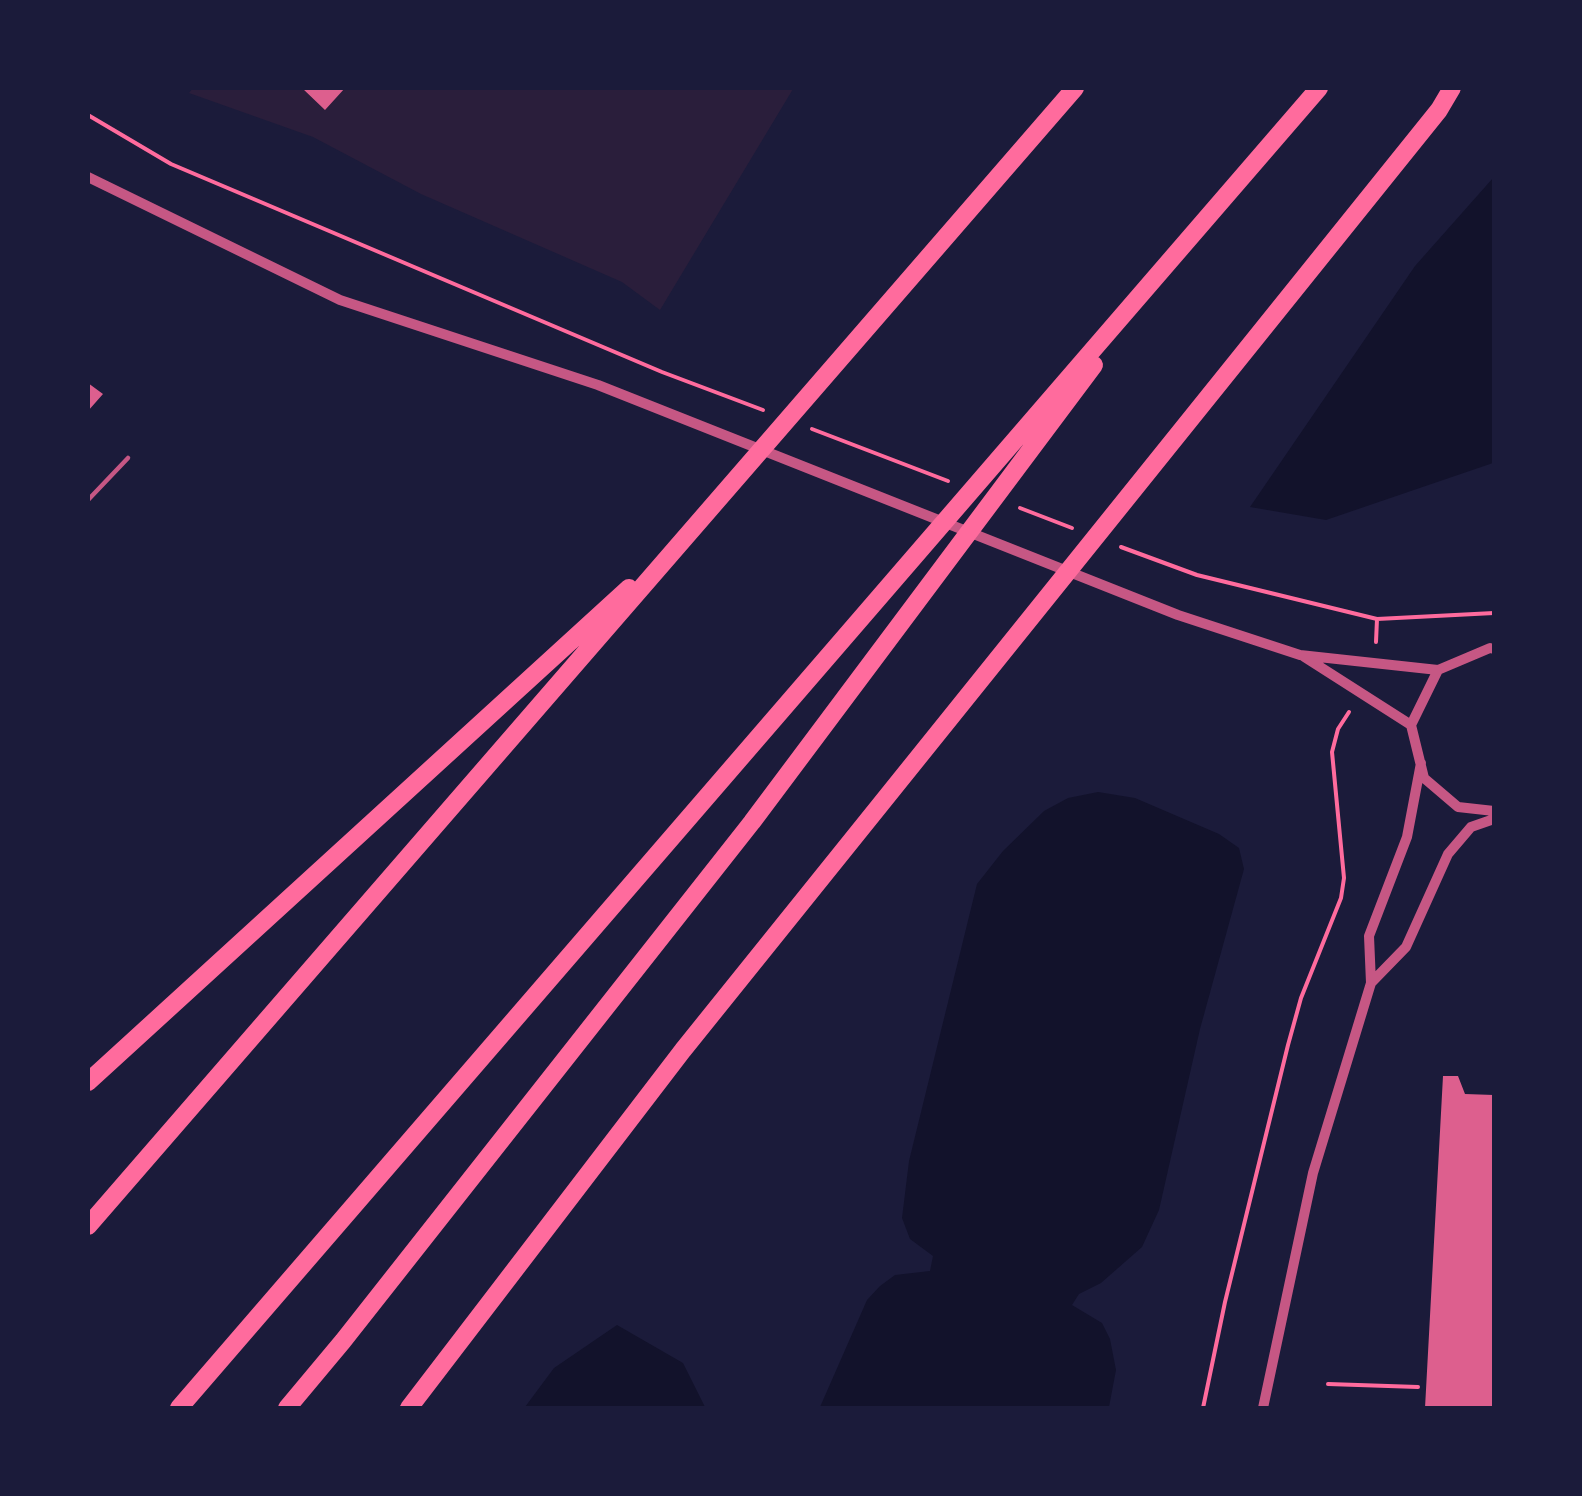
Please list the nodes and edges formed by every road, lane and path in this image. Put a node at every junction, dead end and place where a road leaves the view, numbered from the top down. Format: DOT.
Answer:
graph roads {
  1 [pos="1075,88"];
  2 [pos="1319,88"];
  3 [pos="1452,88"];
  4 [pos="88,115"];
  5 [pos="88,177"];
  6 [pos="1187,241"];
  7 [pos="774,414"];
  8 [pos="807,427"];
  9 [pos="128,458"];
  10 [pos="952,482"];
  11 [pos="88,500"];
  12 [pos="1019,508"];
  13 [pos="1074,529"];
  14 [pos="692,530"];
  15 [pos="1119,546"];
  16 [pos="1494,613"];
  17 [pos="1377,619"];
  18 [pos="1494,649"];
  19 [pos="1300,655"];
  20 [pos="1376,663"];
  21 [pos="1438,670"];
  22 [pos="1361,693"];
  23 [pos="1411,725"];
  24 [pos="1421,764"];
  25 [pos="1494,811"];
  26 [pos="1494,819"];
  27 [pos="1371,983"];
  28 [pos="88,1082"];
  29 [pos="88,1226"];
  30 [pos="1329,1384"];
  31 [pos="1418,1387"];
  32 [pos="179,1407"];
  33 [pos="287,1407"];
  34 [pos="409,1407"];
  35 [pos="1203,1407"];
  36 [pos="1263,1407"];
  1 -- 14 [label="highway"];
  2 -- 6 [label="highway"];
  3 -- 34 [label="highway"];
  4 -- 7 [label="path"];
  5 -- 19 [label="street"];
  6 -- 32 [label="highway"];
  6 -- 33 [label="highway"];
  8 -- 10 [label="path"];
  9 -- 11 [label="lane"];
  12 -- 13 [label="path"];
  14 -- 28 [label="highway"];
  14 -- 29 [label="highway"];
  15 -- 17 [label="path"];
  16 -- 17 [label="path"];
  17 -- 20 [label="path"];
  18 -- 21 [label="street"];
  19 -- 20 [label="street"];
  19 -- 22 [label="street"];
  20 -- 21 [label="street"];
  21 -- 23 [label="street"];
  22 -- 23 [label="street"];
  22 -- 35 [label="path"];
  23 -- 24 [label="street"];
  24 -- 25 [label="street"];
  24 -- 27 [label="street"];
  26 -- 27 [label="street"];
  27 -- 36 [label="street"];
  30 -- 31 [label="path"];
}
